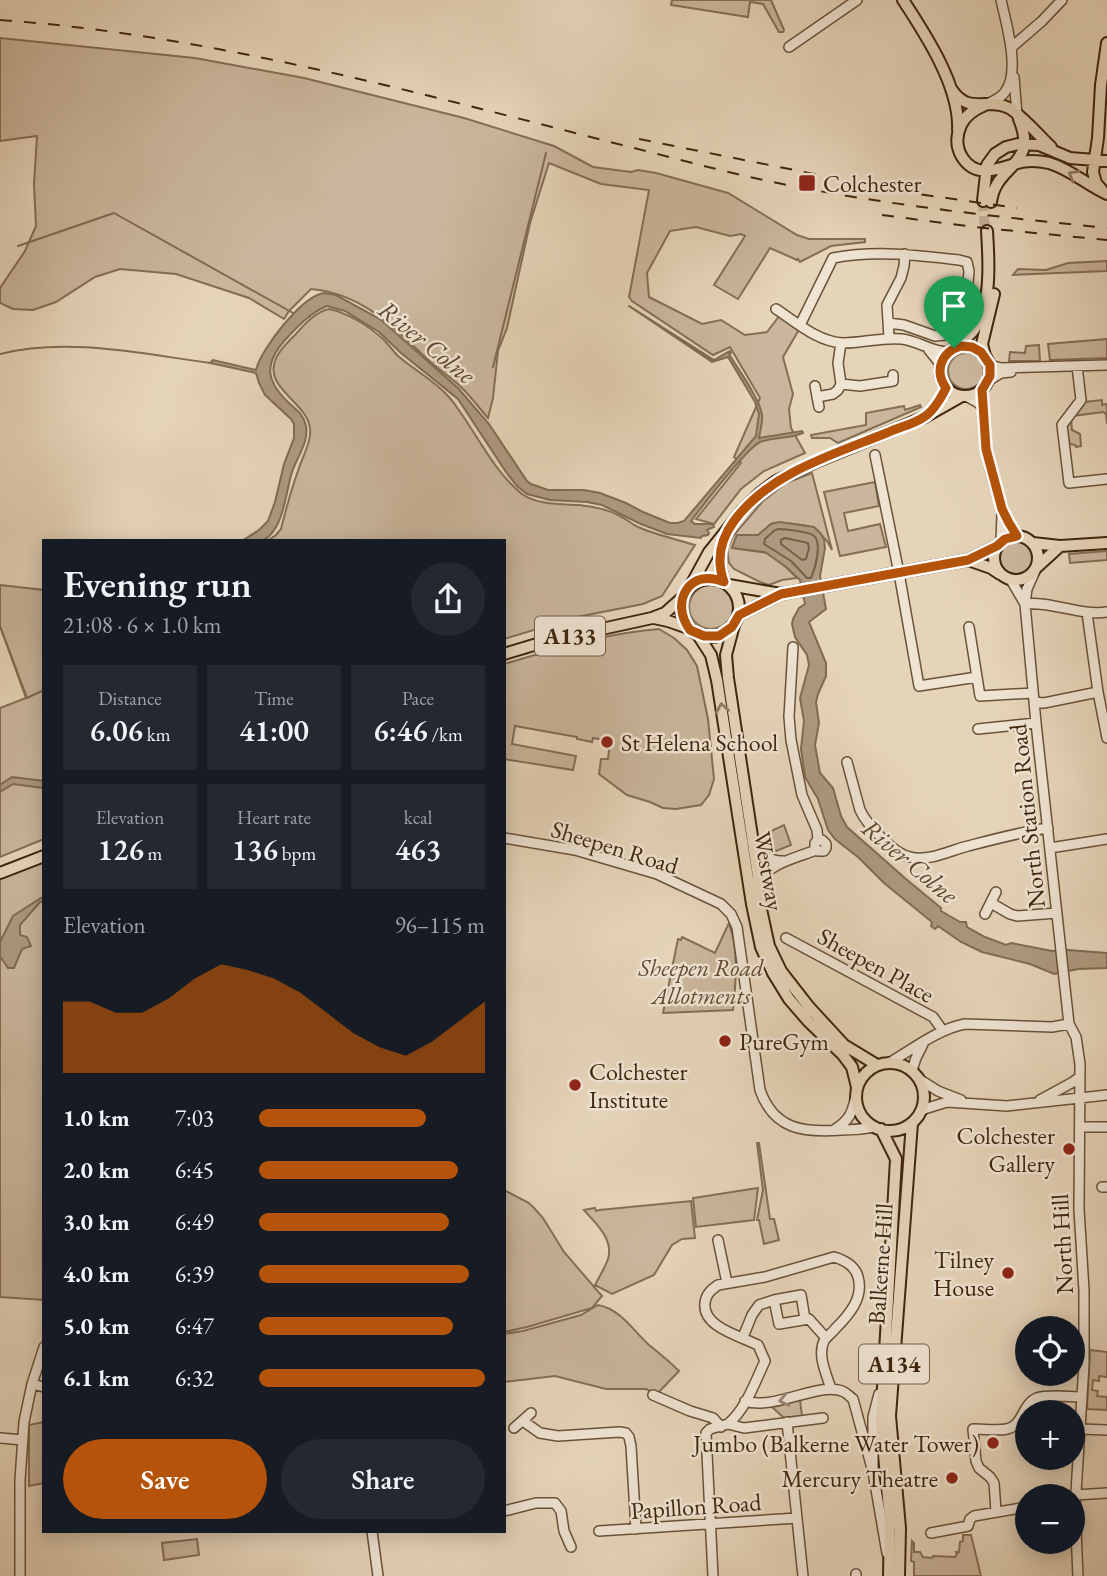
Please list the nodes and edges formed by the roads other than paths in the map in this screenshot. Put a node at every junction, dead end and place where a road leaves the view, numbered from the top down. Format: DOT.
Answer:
graph roads {
  1 [pos="857,0"];
  2 [pos="903,0"];
  3 [pos="1001,0"];
  4 [pos="1062,0"];
  5 [pos="1107,43"];
  6 [pos="789,47"];
  7 [pos="1012,47"];
  8 [pos="1012,65"];
  9 [pos="950,88"];
  10 [pos="985,105"];
  11 [pos="1018,116"];
  12 [pos="958,133"];
  13 [pos="1024,144"];
  14 [pos="1097,144"];
  15 [pos="1054,150"];
  16 [pos="1080,158"];
  17 [pos="1094,160"];
  18 [pos="1107,161"];
  19 [pos="1014,164"];
  20 [pos="978,171"];
  21 [pos="1107,194"];
  22 [pos="905,254"];
  23 [pos="776,309"];
  24 [pos="888,323"];
  25 [pos="800,325"];
  26 [pos="889,337"];
  27 [pos="841,343"];
  28 [pos="928,348"];
  29 [pos="951,350"];
  30 [pos="988,360"];
  31 [pos="941,365"];
  32 [pos="1107,365"];
  33 [pos="1077,366"];
  34 [pos="1037,368"];
  35 [pos="893,376"];
  36 [pos="841,384"];
  37 [pos="815,386"];
  38 [pos="985,386"];
  39 [pos="946,388"];
  40 [pos="964,396"];
  41 [pos="984,408"];
  42 [pos="925,417"];
  43 [pos="875,456"];
  44 [pos="1107,479"];
  45 [pos="1002,509"];
  46 [pos="726,531"];
  47 [pos="1017,536"];
  48 [pos="1033,543"];
  49 [pos="1107,543"];
  50 [pos="999,544"];
  51 [pos="1060,546"];
  52 [pos="968,560"];
  53 [pos="720,564"];
  54 [pos="1036,569"];
  55 [pos="898,573"];
  56 [pos="1006,578"];
  57 [pos="727,583"];
  58 [pos="691,585"];
  59 [pos="759,590"];
  60 [pos="781,594"];
  61 [pos="683,597"];
  62 [pos="762,603"];
  63 [pos="1026,604"];
  64 [pos="1107,612"];
  65 [pos="1087,613"];
  66 [pos="652,618"];
  67 [pos="736,620"];
  68 [pos="969,627"];
  69 [pos="693,631"];
  70 [pos="730,639"];
  71 [pos="793,647"];
  72 [pos="506,653"];
  73 [pos="977,677"];
  74 [pos="1098,692"];
  75 [pos="1033,697"];
  76 [pos="1036,723"];
  77 [pos="978,729"];
  78 [pos="1107,738"];
  79 [pos="848,762"];
  80 [pos="1004,825"];
  81 [pos="1048,828"];
  82 [pos="1007,836"];
  83 [pos="506,838"];
  84 [pos="1107,839"];
  85 [pos="752,841"];
  86 [pos="1050,848"];
  87 [pos="42,857"];
  88 [pos="791,859"];
  89 [pos="0,873"];
  90 [pos="758,882"];
  91 [pos="996,892"];
  92 [pos="991,903"];
  93 [pos="1057,913"];
  94 [pos="985,914"];
  95 [pos="786,937"];
  96 [pos="1069,1024"];
  97 [pos="943,1031"];
  98 [pos="923,1042"];
  99 [pos="889,1063"];
  100 [pos="877,1065"];
  101 [pos="915,1074"];
  102 [pos="1080,1077"];
  103 [pos="857,1091"];
  104 [pos="1107,1095"];
  105 [pos="1079,1099"];
  106 [pos="1062,1101"];
  107 [pos="974,1104"];
  108 [pos="1031,1104"];
  109 [pos="921,1110"];
  110 [pos="1079,1113"];
  111 [pos="912,1123"];
  112 [pos="1080,1127"];
  113 [pos="1107,1127"];
  114 [pos="878,1128"];
  115 [pos="833,1131"];
  116 [pos="718,1240"];
  117 [pos="727,1283"];
  118 [pos="774,1300"];
  119 [pos="806,1319"];
  120 [pos="743,1337"];
  121 [pos="826,1338"];
  122 [pos="42,1353"];
  123 [pos="32,1384"];
  124 [pos="882,1384"];
  125 [pos="42,1386"];
  126 [pos="831,1389"];
  127 [pos="653,1395"];
  128 [pos="1082,1397"];
  129 [pos="1082,1400"];
  130 [pos="745,1401"];
  131 [pos="531,1413"];
  132 [pos="823,1418"];
  133 [pos="523,1421"];
  134 [pos="787,1422"];
  135 [pos="724,1426"];
  136 [pos="514,1428"];
  137 [pos="1085,1429"];
  138 [pos="1107,1430"];
  139 [pos="0,1438"];
  140 [pos="23,1440"];
  141 [pos="873,1472"];
  142 [pos="1107,1493"];
  143 [pos="1085,1498"];
  144 [pos="1015,1509"];
  145 [pos="506,1510"];
  146 [pos="996,1511"];
  147 [pos="797,1518"];
  148 [pos="709,1523"];
  149 [pos="636,1529"];
  150 [pos="564,1531"];
  151 [pos="599,1531"];
  152 [pos="372,1533"];
  153 [pos="931,1533"];
  154 [pos="554,1535"];
  155 [pos="571,1547"];
  156 [pos="1077,1554"];
  157 [pos="889,1571"];
  158 [pos="20,1576"];
  159 [pos="378,1576"];
  160 [pos="713,1576"];
  161 [pos="803,1576"];
  162 [pos="899,1576"];
  163 [pos="1078,1576"];
  1 -- 6 [label="street"];
  2 -- 9 [label="main road"];
  3 -- 7 [label="street"];
  4 -- 7 [label="street"];
  5 -- 14 [label="main road"];
  7 -- 8 [label="street"];
  8 -- 10 [label="street"];
  8 -- 11 [label="street"];
  9 -- 10 [label="main road"];
  9 -- 12 [label="main road"];
  10 -- 11 [label="main road"];
  10 -- 12 [label="main road"];
  11 -- 13 [label="main road"];
  11 -- 15 [label="main road"];
  12 -- 20 [label="main road"];
  13 -- 15 [label="main road"];
  13 -- 19 [label="main road"];
  13 -- 20 [label="main road"];
  14 -- 16 [label="main road"];
  14 -- 17 [label="main road"];
  15 -- 16 [label="main road"];
  16 -- 17 [label="main road"];
  17 -- 18 [label="main road"];
  17 -- 21 [label="main road"];
  19 -- 20 [label="main road"];
  19 -- 20 [label="main road"];
  21 -- 19 [label="main road, one-way"];
  22 -- 24 [label="street"];
  22 -- 24 [label="street"];
  22 -- 25 [label="street"];
  23 -- 25 [label="street"];
  24 -- 26 [label="street"];
  25 -- 27 [label="street"];
  26 -- 27 [label="street"];
  26 -- 28 [label="street"];
  27 -- 36 [label="street"];
  28 -- 29 [label="street"];
  28 -- 31 [label="street"];
  29 -- 30 [label="main road"];
  29 -- 30 [label="main road"];
  29 -- 31 [label="main road"];
  30 -- 34 [label="street"];
  30 -- 38 [label="main road"];
  31 -- 39 [label="main road"];
  32 -- 33 [label="street"];
  33 -- 34 [label="street"];
  33 -- 44 [label="street"];
  34 -- 38 [label="street"];
  35 -- 36 [label="street"];
  36 -- 37 [label="street"];
  38 -- 40 [label="main road"];
  38 -- 41 [label="street"];
  39 -- 40 [label="main road"];
  39 -- 42 [label="main road"];
  40 -- 41 [label="street"];
  40 -- 42 [label="main road"];
  41 -- 45 [label="street"];
  42 -- 46 [label="main road"];
  43 -- 55 [label="street"];
  45 -- 47 [label="street"];
  45 -- 50 [label="street"];
  46 -- 53 [label="main road"];
  46 -- 58 [label="main road"];
  47 -- 48 [label="main road"];
  47 -- 50 [label="main road"];
  48 -- 51 [label="main road"];
  48 -- 54 [label="main road"];
  49 -- 51 [label="main road"];
  50 -- 52 [label="main road"];
  50 -- 56 [label="main road"];
  51 -- 54 [label="main road"];
  52 -- 55 [label="main road"];
  52 -- 56 [label="main road"];
  53 -- 57 [label="main road"];
  53 -- 59 [label="main road"];
  54 -- 56 [label="main road"];
  54 -- 63 [label="street, North Station Road"];
  55 -- 60 [label="main road"];
  55 -- 73 [label="street"];
  56 -- 63 [label="street, North Station Road"];
  57 -- 58 [label="main road"];
  57 -- 59 [label="main road"];
  57 -- 67 [label="main road"];
  58 -- 61 [label="main road"];
  59 -- 60 [label="main road"];
  60 -- 62 [label="main road"];
  61 -- 66 [label="main road, A133"];
  61 -- 69 [label="main road, A134"];
  62 -- 67 [label="main road"];
  62 -- 70 [label="main road"];
  63 -- 65 [label="street"];
  63 -- 75 [label="street, North Station Road"];
  64 -- 65 [label="street"];
  65 -- 74 [label="street"];
  66 -- 69 [label="main road, A133"];
  66 -- 72 [label="main road, A133"];
  67 -- 69 [label="main road"];
  67 -- 70 [label="main road, Westway"];
  68 -- 73 [label="street"];
  103 -- 69 [label="main road, Westway / A134, one-way"];
  70 -- 85 [label="main road, Westway"];
  71 -- 88 [label="street"];
  73 -- 75 [label="street"];
  74 -- 75 [label="street"];
  74 -- 78 [label="street"];
  75 -- 76 [label="street, North Station Road"];
  76 -- 77 [label="street"];
  76 -- 81 [label="street, North Station Road"];
  79 -- 82 [label="street"];
  80 -- 82 [label="street"];
  81 -- 82 [label="street"];
  81 -- 86 [label="street, North Station Road"];
  83 -- 115 [label="street, Sheepen Road"];
  84 -- 86 [label="street"];
  85 -- 88 [label="street"];
  85 -- 90 [label="main road, Westway"];
  86 -- 93 [label="street, North Station Road"];
  87 -- 89 [label="main road"];
  88 -- 90 [label="street"];
  90 -- 100 [label="main road, Westway"];
  91 -- 92 [label="street"];
  92 -- 93 [label="street"];
  92 -- 94 [label="street"];
  93 -- 96 [label="street, North Station Road"];
  95 -- 97 [label="street, Sheepen Place"];
  96 -- 97 [label="street"];
  96 -- 102 [label="street, North Station Road"];
  97 -- 98 [label="street"];
  98 -- 99 [label="street"];
  98 -- 101 [label="street"];
  99 -- 100 [label="main road"];
  99 -- 101 [label="main road"];
  100 -- 103 [label="main road"];
  101 -- 107 [label="street"];
  101 -- 109 [label="main road"];
  102 -- 105 [label="street, North Hill"];
  102 -- 108 [label="street"];
  103 -- 114 [label="main road, A134"];
  103 -- 115 [label="street"];
  104 -- 105 [label="street"];
  105 -- 106 [label="street"];
  105 -- 110 [label="street, North Hill"];
  106 -- 108 [label="street"];
  106 -- 110 [label="street"];
  107 -- 108 [label="street"];
  107 -- 109 [label="street"];
  109 -- 111 [label="main road"];
  110 -- 112 [label="street, North Hill"];
  111 -- 114 [label="main road"];
  111 -- 162 [label="main road, Balkerne Hill / A134"];
  112 -- 113 [label="street"];
  112 -- 128 [label="street, North Hill"];
  114 -- 115 [label="street, Sheepen Road"];
  114 -- 124 [label="main road, Balkerne Hill / A134"];
  116 -- 117 [label="street"];
  117 -- 120 [label="street"];
  117 -- 121 [label="street"];
  118 -- 119 [label="street"];
  118 -- 119 [label="street"];
  118 -- 120 [label="street"];
  119 -- 121 [label="street"];
  120 -- 130 [label="street"];
  121 -- 126 [label="street"];
  122 -- 123 [label="street"];
  123 -- 125 [label="street"];
  123 -- 140 [label="street"];
  124 -- 141 [label="street"];
  124 -- 157 [label="main road, Balkerne Hill / A134"];
  126 -- 130 [label="street, one-way"];
  126 -- 141 [label="street"];
  127 -- 135 [label="street"];
  128 -- 129 [label="street, North Hill"];
  128 -- 146 [label="street"];
  130 -- 135 [label="street"];
  131 -- 133 [label="street"];
  132 -- 134 [label="street"];
  133 -- 136 [label="street"];
  133 -- 149 [label="street"];
  134 -- 135 [label="street"];
  134 -- 147 [label="street"];
  135 -- 148 [label="street"];
  137 -- 138 [label="street"];
  139 -- 140 [label="street"];
  140 -- 158 [label="street"];
  141 -- 157 [label="street"];
  142 -- 143 [label="street"];
  144 -- 146 [label="street"];
  145 -- 150 [label="street"];
  146 -- 153 [label="street"];
  147 -- 148 [label="street, Papillon Road"];
  147 -- 161 [label="street"];
  148 -- 149 [label="street, Papillon Road"];
  148 -- 160 [label="street"];
  149 -- 151 [label="street, Papillon Road"];
  150 -- 154 [label="street"];
  150 -- 155 [label="street"];
  152 -- 159 [label="street"];
  156 -- 163 [label="street, North Hill"];
}
